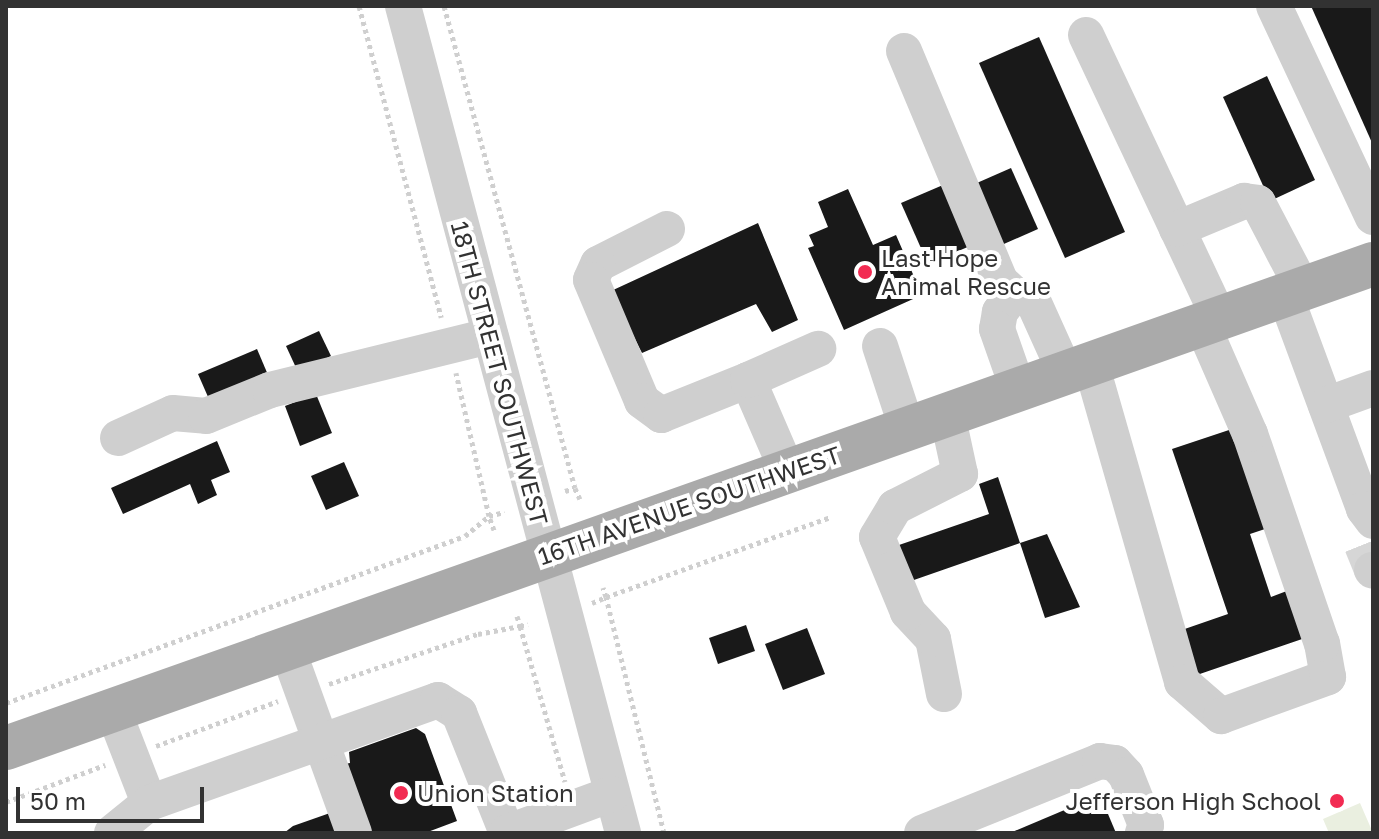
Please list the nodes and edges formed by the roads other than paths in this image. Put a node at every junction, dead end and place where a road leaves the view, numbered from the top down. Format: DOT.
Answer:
graph roads {
  1 [pos="403,6"];
  2 [pos="1274,6"];
  3 [pos="1086,35"];
  4 [pos="904,51"];
  5 [pos="1373,217"];
  6 [pos="667,229"];
  7 [pos="1177,229"];
  8 [pos="1373,264"];
  9 [pos="1294,292"];
  10 [pos="1014,294"];
  11 [pos="1210,321"];
  12 [pos="490,336"];
  13 [pos="880,346"];
  14 [pos="818,349"];
  15 [pos="1078,368"];
  16 [pos="748,380"];
  17 [pos="1373,388"];
  18 [pos="1018,389"];
  19 [pos="1326,405"];
  20 [pos="927,421"];
  21 [pos="118,438"];
  22 [pos="787,470"];
  23 [pos="1368,527"];
  24 [pos="547,555"];
  25 [pos="287,648"];
  26 [pos="944,694"];
  27 [pos="113,710"];
  28 [pos="323,740"];
  29 [pos="6,748"];
  30 [pos="612,794"];
  31 [pos="149,803"];
  32 [pos="112,833"];
  33 [pos="354,833"];
  34 [pos="507,833"];
  35 [pos="623,833"];
  36 [pos="922,833"];
  37 [pos="1143,833"];
  1 -- 12 [label="street, 18TH STREET SOUTHWEST"];
  2 -- 5 [label="street"];
  3 -- 7 [label="street"];
  4 -- 10 [label="street"];
  6 -- 16 [label="street"];
  7 -- 9 [label="street"];
  7 -- 11 [label="street"];
  8 -- 9 [label="main road, 16TH AVENUE SOUTHWEST"];
  9 -- 11 [label="main road, 16TH AVENUE SOUTHWEST"];
  9 -- 19 [label="street"];
  10 -- 15 [label="street"];
  10 -- 18 [label="street"];
  11 -- 15 [label="main road, 16TH AVENUE SOUTHWEST"];
  11 -- 15 [label="street"];
  12 -- 21 [label="street"];
  12 -- 24 [label="street, 18TH STREET SOUTHWEST"];
  13 -- 20 [label="street"];
  14 -- 16 [label="street"];
  15 -- 18 [label="main road, 16TH AVENUE SOUTHWEST"];
  16 -- 22 [label="street"];
  17 -- 19 [label="street"];
  18 -- 20 [label="main road, 16TH AVENUE SOUTHWEST"];
  19 -- 23 [label="street"];
  20 -- 22 [label="main road, 16TH AVENUE SOUTHWEST"];
  20 -- 26 [label="street"];
  22 -- 24 [label="main road, 16TH AVENUE SOUTHWEST"];
  24 -- 25 [label="main road, 16TH AVENUE SOUTHWEST"];
  24 -- 30 [label="street, 18TH STREET SOUTHWEST"];
  25 -- 27 [label="main road, 16TH AVENUE SOUTHWEST"];
  25 -- 28 [label="street"];
  27 -- 29 [label="main road, 16TH AVENUE SOUTHWEST"];
  27 -- 31 [label="street"];
  28 -- 31 [label="street"];
  28 -- 33 [label="street"];
  28 -- 34 [label="street"];
  30 -- 34 [label="street"];
  30 -- 35 [label="street, 18TH STREET SOUTHWEST"];
  31 -- 32 [label="street"];
  36 -- 37 [label="street"];
}
